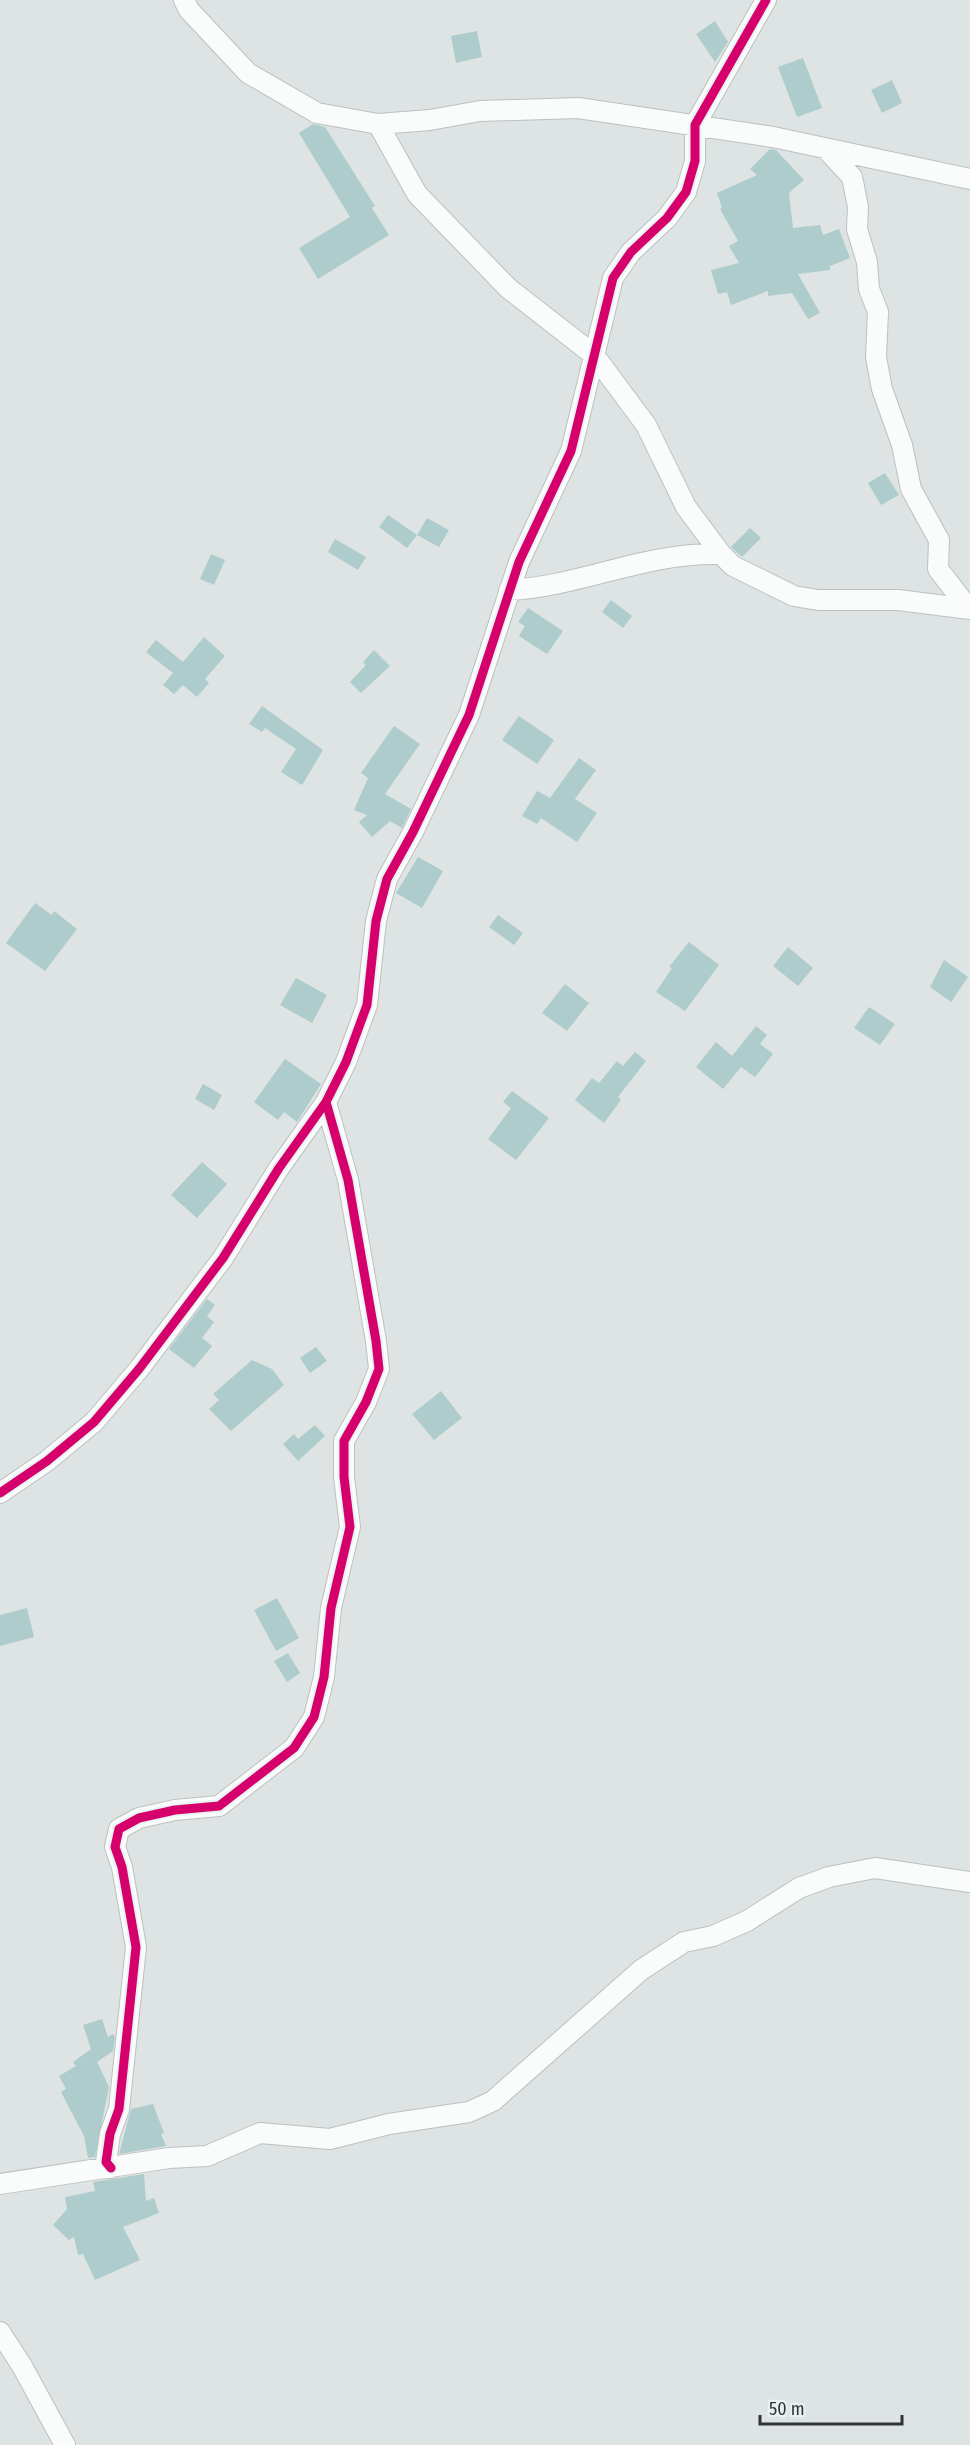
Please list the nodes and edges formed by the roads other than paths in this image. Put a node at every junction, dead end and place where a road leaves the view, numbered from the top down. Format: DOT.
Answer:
graph roads {
  1 [pos="184,0"];
  2 [pos="766,0"];
  3 [pos="378,124"];
  4 [pos="695,125"];
  5 [pos="825,148"];
  6 [pos="970,179"];
  7 [pos="594,355"];
  8 [pos="721,554"];
  9 [pos="509,591"];
  10 [pos="969,609"];
  11 [pos="326,1102"];
  12 [pos="0,1493"];
  13 [pos="970,1882"];
  14 [pos="111,2168"];
  15 [pos="0,2184"];
  16 [pos="0,2332"];
  17 [pos="65,2445"];
  1 -- 3 [label="street"];
  2 -- 4 [label="street"];
  3 -- 4 [label="street"];
  3 -- 7 [label="street"];
  4 -- 5 [label="street"];
  4 -- 7 [label="street"];
  5 -- 6 [label="street"];
  5 -- 10 [label="street"];
  7 -- 8 [label="street"];
  7 -- 9 [label="street"];
  8 -- 9 [label="street"];
  8 -- 10 [label="street"];
  9 -- 11 [label="street"];
  11 -- 12 [label="street"];
  11 -- 14 [label="street"];
  13 -- 14 [label="street"];
  14 -- 15 [label="street"];
  16 -- 17 [label="street"];
}
